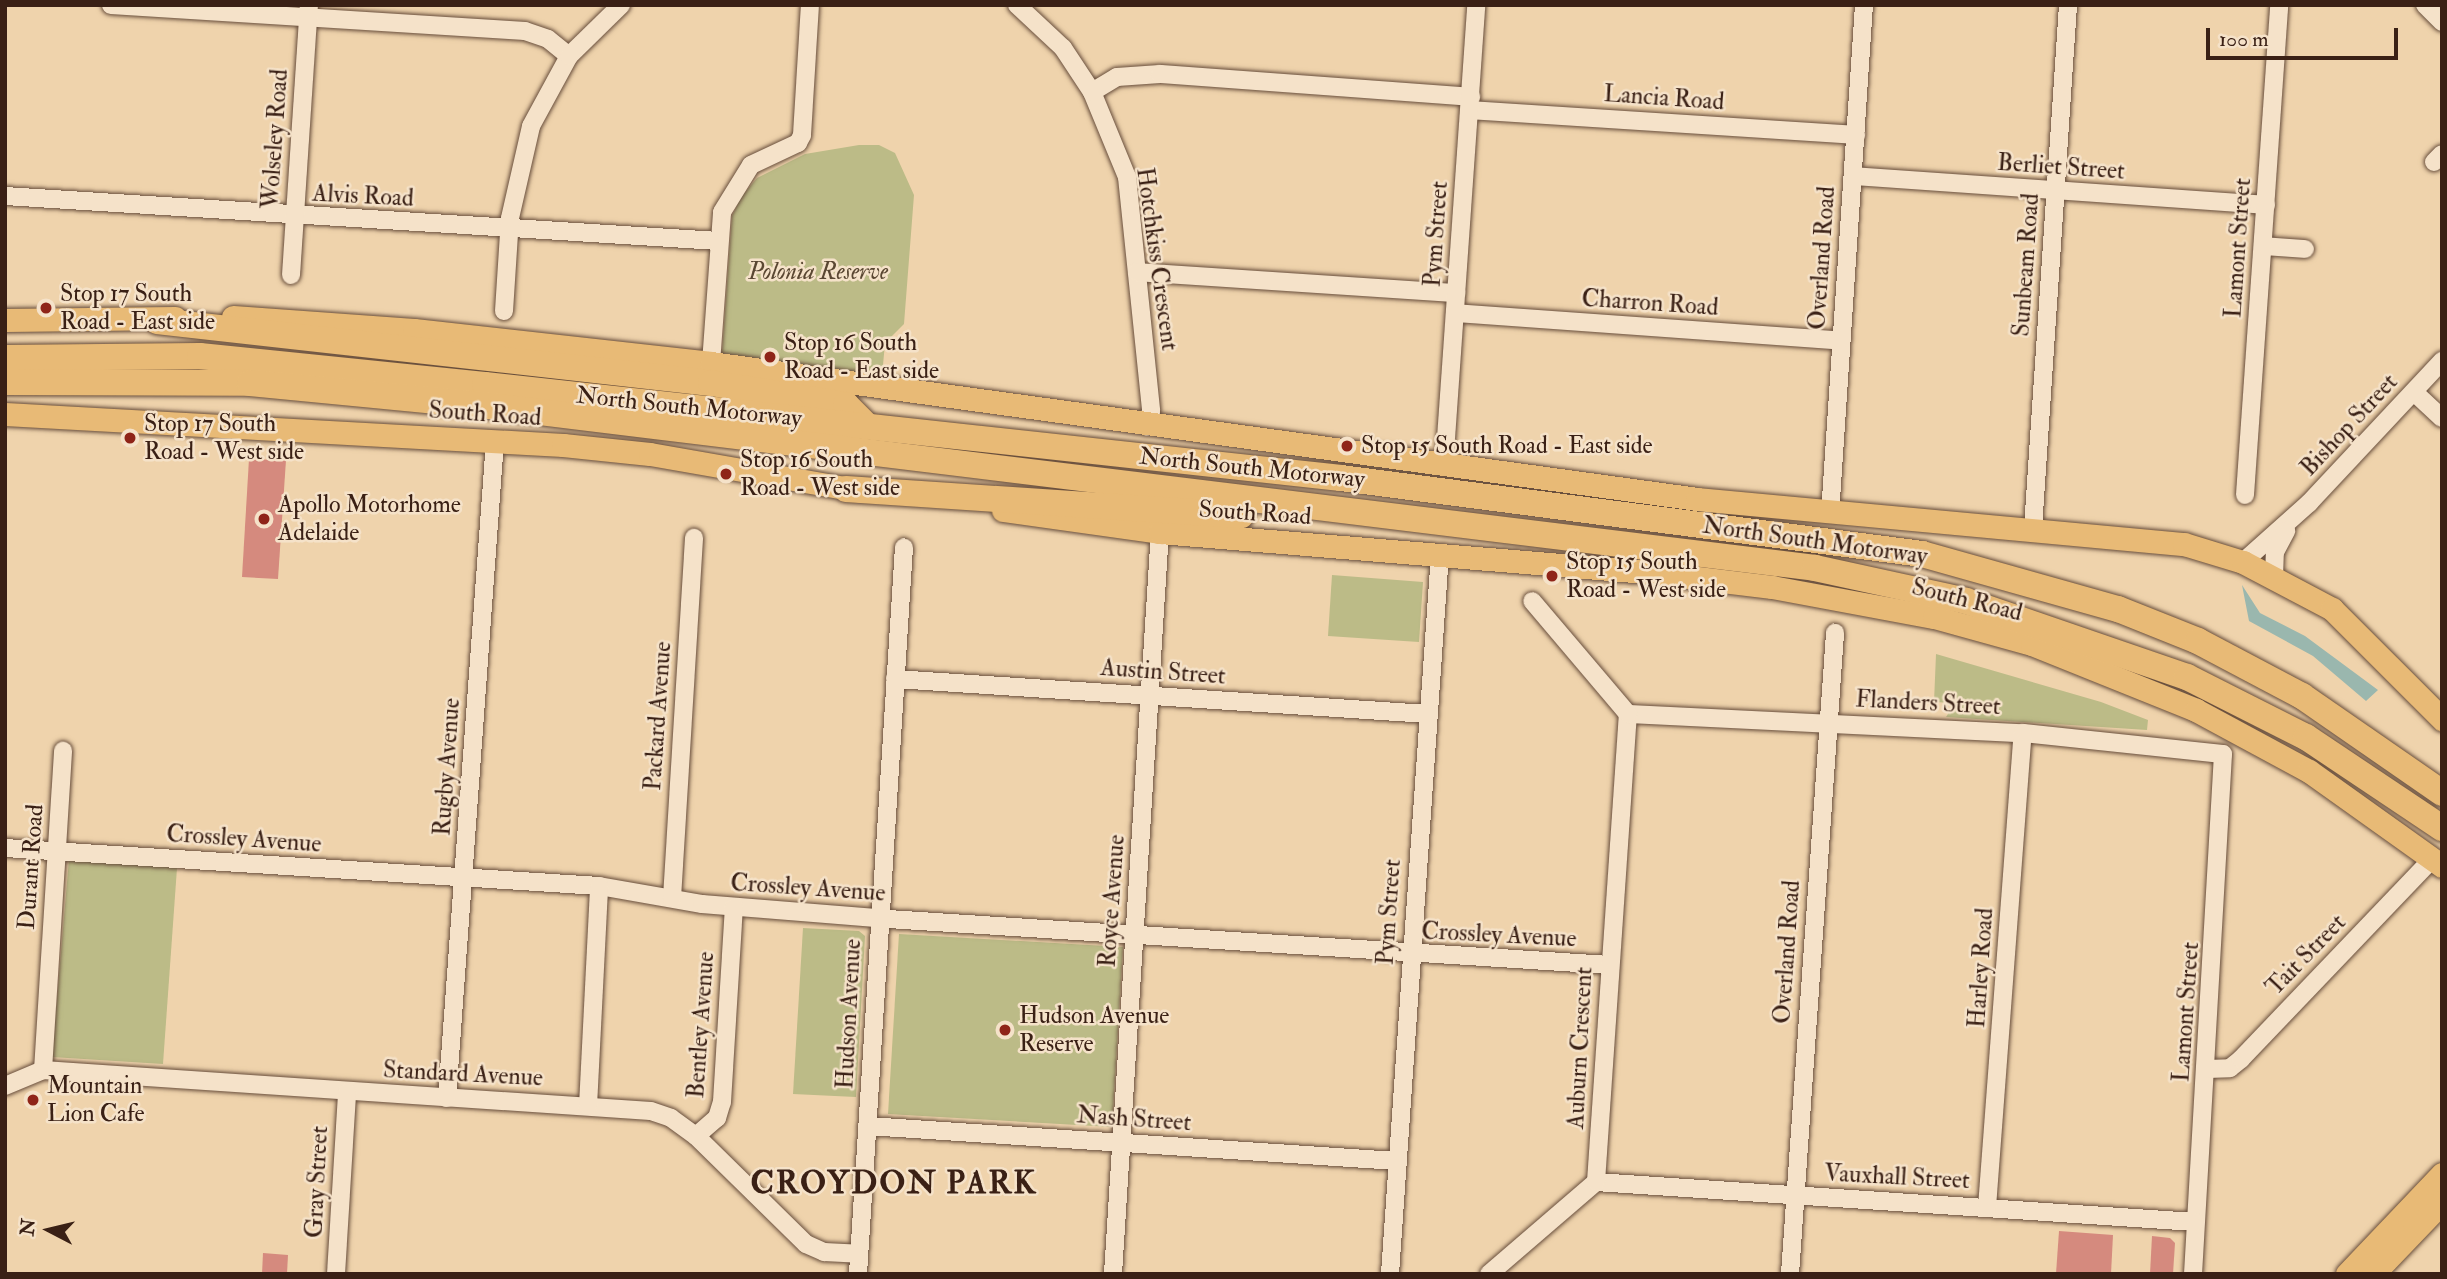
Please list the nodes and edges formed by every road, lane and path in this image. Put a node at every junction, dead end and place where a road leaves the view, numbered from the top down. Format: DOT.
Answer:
graph roads {
  1 [pos="111,5"];
  2 [pos="621,5"];
  3 [pos="810,5"];
  4 [pos="1017,5"];
  5 [pos="1476,5"];
  6 [pos="1864,5"];
  7 [pos="2068,5"];
  8 [pos="2279,5"];
  9 [pos="2425,5"];
  10 [pos="308,11"];
  11 [pos="2442,22"];
  12 [pos="569,56"];
  13 [pos="1092,92"];
  14 [pos="1470,103"];
  15 [pos="1856,135"];
  16 [pos="1853,176"];
  17 [pos="2055,192"];
  18 [pos="5,196"];
  19 [pos="2266,205"];
  20 [pos="294,216"];
  21 [pos="509,229"];
  22 [pos="718,241"];
  23 [pos="2263,246"];
  24 [pos="2305,249"];
  25 [pos="1137,272"];
  26 [pos="291,275"];
  27 [pos="1456,293"];
  28 [pos="504,311"];
  29 [pos="1455,313"];
  30 [pos="5,320"];
  31 [pos="156,321"];
  32 [pos="1841,341"];
  33 [pos="5,358"];
  34 [pos="2442,361"];
  35 [pos="711,363"];
  36 [pos="164,368"];
  37 [pos="5,382"];
  38 [pos="2414,392"];
  39 [pos="5,414"];
  40 [pos="2442,418"];
  41 [pos="867,426"];
  42 [pos="1147,426"];
  43 [pos="495,441"];
  44 [pos="1444,467"];
  45 [pos="846,489"];
  46 [pos="2245,495"];
  47 [pos="1327,510"];
  48 [pos="1830,514"];
  49 [pos="2290,521"];
  50 [pos="2033,528"];
  51 [pos="1160,532"];
  52 [pos="694,538"];
  53 [pos="904,547"];
  54 [pos="1440,554"];
  55 [pos="2243,562"];
  56 [pos="2274,577"];
  57 [pos="1532,601"];
  58 [pos="1835,633"];
  59 [pos="895,679"];
  60 [pos="1150,696"];
  61 [pos="1427,714"];
  62 [pos="1628,714"];
  63 [pos="2442,719"];
  64 [pos="1828,722"];
  65 [pos="2024,733"];
  66 [pos="63,751"];
  67 [pos="2223,754"];
  68 [pos="2442,793"];
  69 [pos="2442,828"];
  70 [pos="5,848"];
  71 [pos="56,852"];
  72 [pos="2437,862"];
  73 [pos="464,878"];
  74 [pos="599,886"];
  75 [pos="672,898"];
  76 [pos="734,907"];
  77 [pos="879,918"];
  78 [pos="1135,935"];
  79 [pos="1411,955"];
  80 [pos="1609,964"];
  81 [pos="2207,1069"];
  82 [pos="43,1070"];
  83 [pos="9,1083"];
  84 [pos="347,1092"];
  85 [pos="447,1098"];
  86 [pos="588,1106"];
  87 [pos="868,1126"];
  88 [pos="696,1136"];
  89 [pos="1122,1143"];
  90 [pos="1397,1161"];
  91 [pos="2442,1174"];
  92 [pos="1596,1182"];
  93 [pos="1795,1196"];
  94 [pos="2442,1202"];
  95 [pos="1987,1207"];
  96 [pos="2195,1222"];
  97 [pos="859,1254"];
  98 [pos="336,1274"];
  99 [pos="858,1274"];
  100 [pos="1113,1274"];
  101 [pos="1390,1274"];
  102 [pos="1489,1274"];
  103 [pos="1790,1274"];
  104 [pos="2193,1274"];
  105 [pos="2347,1274"];
  106 [pos="2373,1274"];
  1 -- 10 [label="street"];
  2 -- 12 [label="street"];
  3 -- 22 [label="street"];
  4 -- 13 [label="street, Hotchkiss Crescent"];
  5 -- 14 [label="street, Pym Street"];
  6 -- 15 [label="street, Overland Road"];
  7 -- 17 [label="street, Sunbeam Road"];
  8 -- 19 [label="street, Lamont Street"];
  9 -- 11 [label="street"];
  10 -- 12 [label="street"];
  10 -- 20 [label="street, Wolseley Road"];
  12 -- 21 [label="street"];
  13 -- 14 [label="street, Lancia Road"];
  13 -- 25 [label="street, Hotchkiss Crescent"];
  14 -- 15 [label="street, Lancia Road"];
  14 -- 27 [label="street, Pym Street"];
  15 -- 16 [label="street, Overland Road"];
  16 -- 17 [label="street, Berliet Street"];
  16 -- 32 [label="street, Overland Road"];
  17 -- 19 [label="street, Berliet Street"];
  17 -- 50 [label="street, Sunbeam Road"];
  18 -- 20 [label="street, Alvis Road"];
  19 -- 23 [label="street, Lamont Street"];
  20 -- 21 [label="street, Alvis Road"];
  20 -- 26 [label="street, Wolseley Road"];
  21 -- 22 [label="street, Alvis Road"];
  21 -- 28 [label="street"];
  22 -- 35 [label="street"];
  23 -- 24 [label="street"];
  23 -- 46 [label="street, Lamont Street"];
  25 -- 27 [label="street"];
  25 -- 42 [label="street, Hotchkiss Crescent"];
  27 -- 29 [label="street, Pym Street"];
  29 -- 32 [label="street, Charron Road"];
  29 -- 44 [label="street, Pym Street"];
  30 -- 31 [label="main road"];
  31 -- 35 [label="main road"];
  31 -- 41 [label="highway"];
  32 -- 48 [label="street, Overland Road"];
  33 -- 36 [label="highway, North South Motorway"];
  34 -- 38 [label="street, Bishop Street"];
  35 -- 42 [label="main road"];
  36 -- 37 [label="highway, North South Motorway"];
  36 -- 41 [label="highway, North South Motorway"];
  36 -- 47 [label="highway, North South Motorway"];
  38 -- 40 [label="street"];
  38 -- 49 [label="street, Bishop Street"];
  39 -- 43 [label="main road, South Road"];
  41 -- 68 [label="highway, North South Motorway"];
  42 -- 44 [label="main road"];
  43 -- 45 [label="main road, South Road"];
  43 -- 73 [label="street, Rugby Avenue"];
  44 -- 48 [label="main road"];
  45 -- 47 [label="highway"];
  45 -- 51 [label="main road, South Road"];
  47 -- 69 [label="highway, North South Motorway"];
  48 -- 50 [label="main road"];
  49 -- 55 [label="street, Bishop Street"];
  49 -- 56 [label="street, Bishop Street"];
  50 -- 55 [label="main road"];
  51 -- 54 [label="main road, South Road"];
  51 -- 60 [label="street, Royce Avenue"];
  52 -- 75 [label="street, Packard Avenue"];
  53 -- 59 [label="street, Hudson Avenue"];
  54 -- 61 [label="street, Pym Street"];
  54 -- 72 [label="main road, South Road"];
  55 -- 56 [label="main road"];
  56 -- 63 [label="main road"];
  57 -- 62 [label="street"];
  58 -- 64 [label="street, Overland Road"];
  59 -- 60 [label="street, Austin Street"];
  59 -- 77 [label="street, Hudson Avenue"];
  60 -- 61 [label="street, Austin Street"];
  60 -- 78 [label="street, Royce Avenue"];
  61 -- 79 [label="street, Pym Street"];
  62 -- 64 [label="street, Flanders Street"];
  62 -- 80 [label="street, Auburn Crescent"];
  64 -- 65 [label="street, Flanders Street"];
  64 -- 93 [label="street, Overland Road"];
  65 -- 67 [label="street, Flanders Street"];
  65 -- 95 [label="street, Harley Road"];
  66 -- 71 [label="street, Durant Road"];
  67 -- 81 [label="street, Lamont Street"];
  70 -- 71 [label="street, Crossley Avenue"];
  71 -- 73 [label="street, Crossley Avenue"];
  71 -- 82 [label="street, Durant Road"];
  72 -- 81 [label="street, Tait Street"];
  73 -- 74 [label="street, Crossley Avenue"];
  73 -- 85 [label="street, Rugby Avenue"];
  74 -- 75 [label="street, Crossley Avenue"];
  74 -- 86 [label="street"];
  75 -- 76 [label="street, Crossley Avenue"];
  76 -- 77 [label="street, Crossley Avenue"];
  76 -- 88 [label="street, Bentley Avenue"];
  77 -- 78 [label="street, Crossley Avenue"];
  77 -- 87 [label="street, Hudson Avenue"];
  78 -- 79 [label="street, Crossley Avenue"];
  78 -- 89 [label="street, Royce Avenue"];
  79 -- 80 [label="street, Crossley Avenue"];
  79 -- 90 [label="street, Pym Street"];
  80 -- 92 [label="street, Auburn Crescent"];
  81 -- 96 [label="street, Lamont Street"];
  82 -- 83 [label="street, Standard Avenue"];
  82 -- 84 [label="street, Standard Avenue"];
  84 -- 85 [label="street, Standard Avenue"];
  84 -- 98 [label="street, Gray Street"];
  85 -- 86 [label="street, Standard Avenue"];
  86 -- 88 [label="street, Standard Avenue"];
  87 -- 89 [label="street, Nash Street"];
  87 -- 97 [label="street, Hudson Avenue"];
  88 -- 97 [label="street, Standard Avenue"];
  89 -- 90 [label="street, Nash Street"];
  89 -- 100 [label="street, Royce Avenue"];
  90 -- 101 [label="street, Pym Street"];
  91 -- 105 [label="main road"];
  92 -- 93 [label="street, Vauxhall Street"];
  92 -- 102 [label="street"];
  93 -- 95 [label="street, Vauxhall Street"];
  93 -- 103 [label="street, Overland Road"];
  94 -- 106 [label="main road"];
  95 -- 96 [label="street, Vauxhall Street"];
  96 -- 104 [label="street, Lamont Street"];
  97 -- 99 [label="street, Hudson Avenue"];
}
